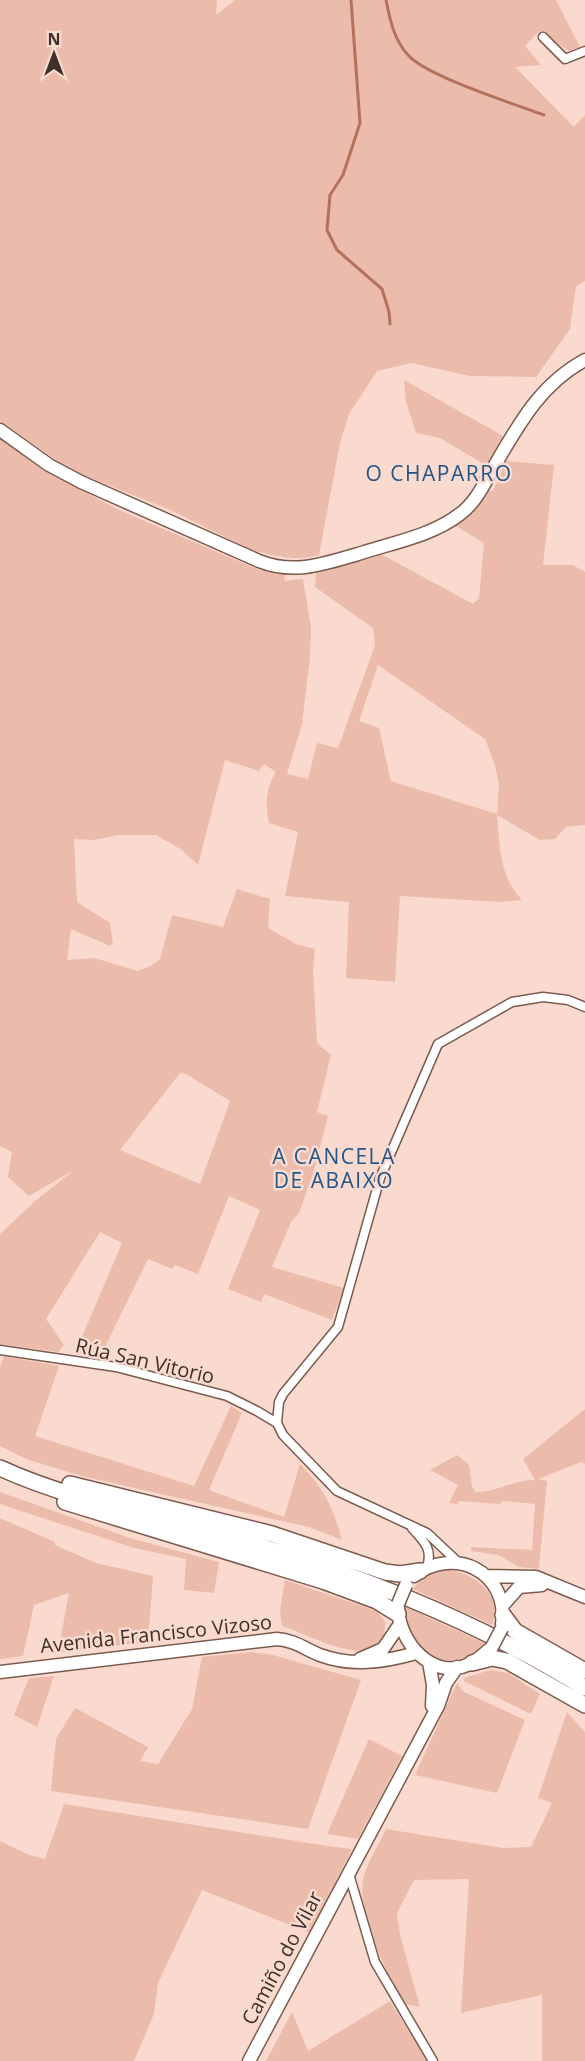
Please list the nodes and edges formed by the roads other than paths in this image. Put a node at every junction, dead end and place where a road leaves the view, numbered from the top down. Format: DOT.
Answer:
graph roads {
  1 [pos="543,37"];
  2 [pos="585,51"];
  3 [pos="585,360"];
  4 [pos="0,430"];
  5 [pos="585,1007"];
  6 [pos="0,1350"];
  7 [pos="277,1423"];
  8 [pos="2,1466"];
  9 [pos="412,1527"];
  10 [pos="460,1564"];
  11 [pos="424,1569"];
  12 [pos="487,1576"];
  13 [pos="556,1586"];
  14 [pos="585,1597"];
  15 [pos="399,1614"];
  16 [pos="503,1616"];
  17 [pos="416,1653"];
  18 [pos="349,1662"];
  19 [pos="429,1662"];
  20 [pos="472,1663"];
  21 [pos="457,1667"];
  22 [pos="585,1671"];
  23 [pos="0,1672"];
  24 [pos="585,1688"];
  25 [pos="585,1706"];
  26 [pos="428,1722"];
  27 [pos="348,1874"];
  28 [pos="249,2061"];
  29 [pos="433,2061"];
  1 -- 2 [label="street"];
  3 -- 4 [label="street"];
  5 -- 7 [label="street"];
  6 -- 7 [label="street, Rúa San Vitorio"];
  7 -- 9 [label="street, Rúa San Vitorio"];
  8 -- 11 [label="highway"];
  8 -- 15 [label="highway"];
  8 -- 24 [label="highway"];
  9 -- 10 [label="street, Rúa San Vitorio"];
  9 -- 11 [label="street"];
  10 -- 11 [label="street"];
  10 -- 12 [label="street"];
  11 -- 15 [label="street, bridge"];
  12 -- 13 [label="street"];
  12 -- 16 [label="street"];
  13 -- 14 [label="street"];
  13 -- 16 [label="street"];
  15 -- 17 [label="street"];
  15 -- 18 [label="street"];
  16 -- 20 [label="street, bridge"];
  16 -- 22 [label="highway"];
  17 -- 18 [label="street, Avenida Francisco Vizoso"];
  17 -- 19 [label="street"];
  18 -- 23 [label="street, Avenida Francisco Vizoso"];
  19 -- 21 [label="street"];
  19 -- 26 [label="street"];
  20 -- 21 [label="street"];
  20 -- 25 [label="highway"];
  21 -- 26 [label="street"];
  26 -- 27 [label="street, Camiño do Vilar"];
  27 -- 28 [label="street, Camiño do Vilar"];
  27 -- 29 [label="street, Camiño do Vilar"];
}
